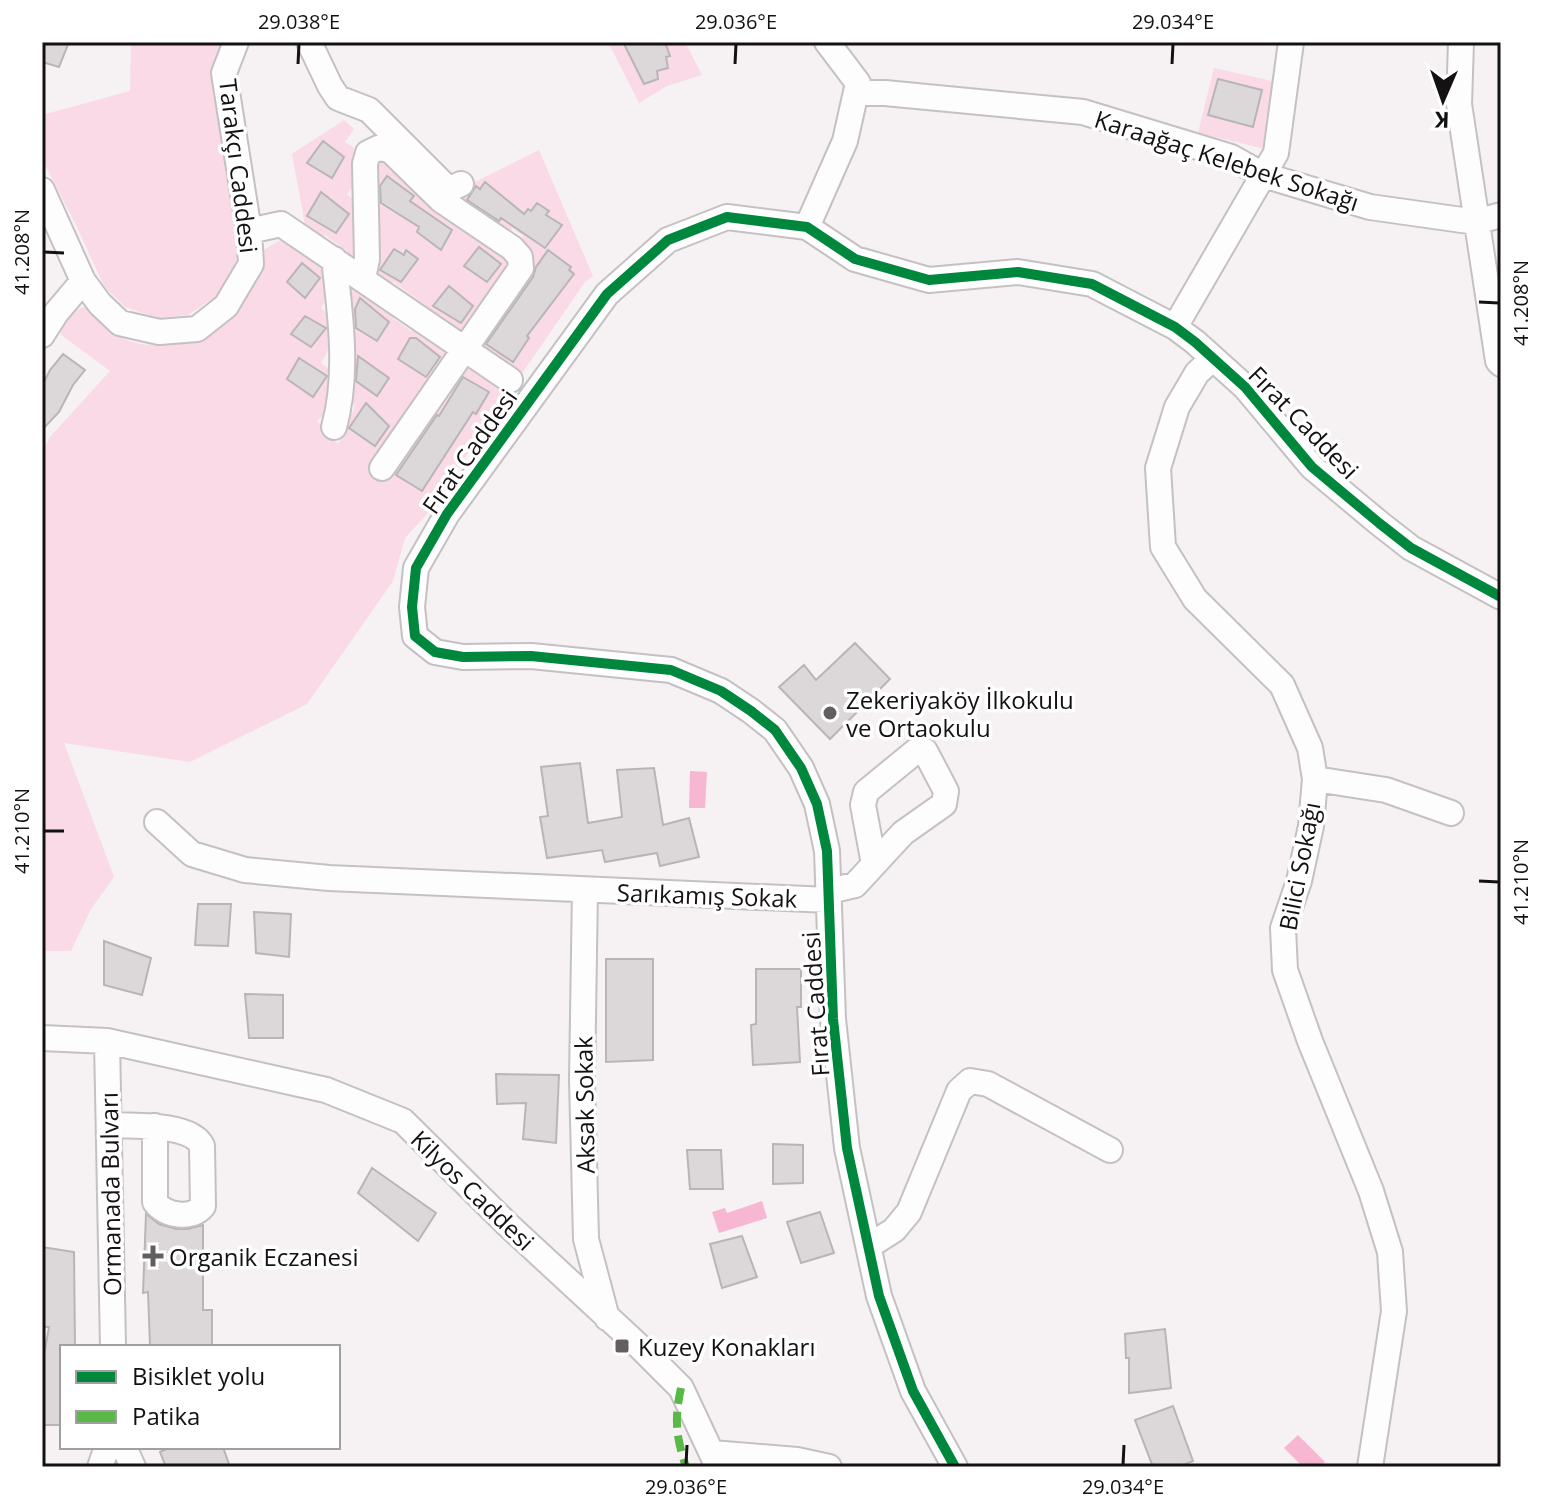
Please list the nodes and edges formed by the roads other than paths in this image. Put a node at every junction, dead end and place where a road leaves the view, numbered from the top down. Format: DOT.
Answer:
graph roads {
  1 [pos="236,42"];
  2 [pos="309,42"];
  3 [pos="827,42"];
  4 [pos="1291,42"];
  5 [pos="1461,42"];
  6 [pos="856,93"];
  7 [pos="1263,175"];
  8 [pos="461,184"];
  9 [pos="42,190"];
  10 [pos="1501,215"];
  11 [pos="1476,222"];
  12 [pos="807,227"];
  13 [pos="249,231"];
  14 [pos="334,259"];
  15 [pos="363,278"];
  16 [pos="83,281"];
  17 [pos="1175,327"];
  18 [pos="42,335"];
  19 [pos="465,348"];
  20 [pos="1212,359"];
  21 [pos="1501,364"];
  22 [pos="510,380"];
  23 [pos="334,427"];
  24 [pos="382,468"];
  25 [pos="1501,597"];
  26 [pos="1315,779"];
  27 [pos="1451,813"];
  28 [pos="157,822"];
  29 [pos="874,864"];
  30 [pos="585,890"];
  31 [pos="829,896"];
  32 [pos="42,1038"];
  33 [pos="107,1041"];
  34 [pos="109,1125"];
  35 [pos="155,1126"];
  36 [pos="1110,1150"];
  37 [pos="869,1246"];
  38 [pos="607,1318"];
  39 [pos="113,1345"];
  40 [pos="715,1460"];
  41 [pos="829,1467"];
  42 [pos="955,1467"];
  43 [pos="1370,1467"];
  1 -- 13 [label="street, Tarakçı Caddesi"];
  2 -- 8 [label="street"];
  3 -- 6 [label="street"];
  4 -- 7 [label="street"];
  5 -- 11 [label="street"];
  6 -- 7 [label="street, Karaağaç Kelebek Sokağı"];
  6 -- 12 [label="street"];
  7 -- 11 [label="street, Karaağaç Kelebek Sokağı"];
  7 -- 17 [label="street"];
  9 -- 16 [label="street, Tarakçı Caddesi"];
  10 -- 11 [label="street, Karaağaç Kelebek Sokağı"];
  11 -- 21 [label="street"];
  12 -- 17 [label="street, Fırat Caddesi"];
  12 -- 31 [label="street, Fırat Caddesi"];
  13 -- 14 [label="street"];
  13 -- 16 [label="street, Tarakçı Caddesi"];
  14 -- 15 [label="street"];
  14 -- 23 [label="street"];
  15 -- 19 [label="street"];
  15 -- 19 [label="street"];
  16 -- 18 [label="street"];
  17 -- 20 [label="street, Fırat Caddesi"];
  19 -- 22 [label="street"];
  19 -- 24 [label="street"];
  20 -- 25 [label="street, Fırat Caddesi"];
  20 -- 26 [label="street, Bilici Sokağı"];
  26 -- 27 [label="street"];
  26 -- 43 [label="street, Bilici Sokağı"];
  28 -- 30 [label="street, Sarıkamış Sokak"];
  29 -- 31 [label="street"];
  30 -- 31 [label="street, Sarıkamış Sokak"];
  30 -- 38 [label="street, Aksak Sokak"];
  31 -- 37 [label="street, Fırat Caddesi"];
  32 -- 33 [label="street, Kilyos Caddesi"];
  33 -- 34 [label="street, Ormanada Bulvarı"];
  33 -- 38 [label="street, Kilyos Caddesi"];
  34 -- 35 [label="street"];
  34 -- 39 [label="street, Ormanada Bulvarı"];
  36 -- 37 [label="street"];
  37 -- 42 [label="street, Fırat Caddesi"];
  38 -- 40 [label="street, Kilyos Caddesi"];
  40 -- 41 [label="street"];
}
